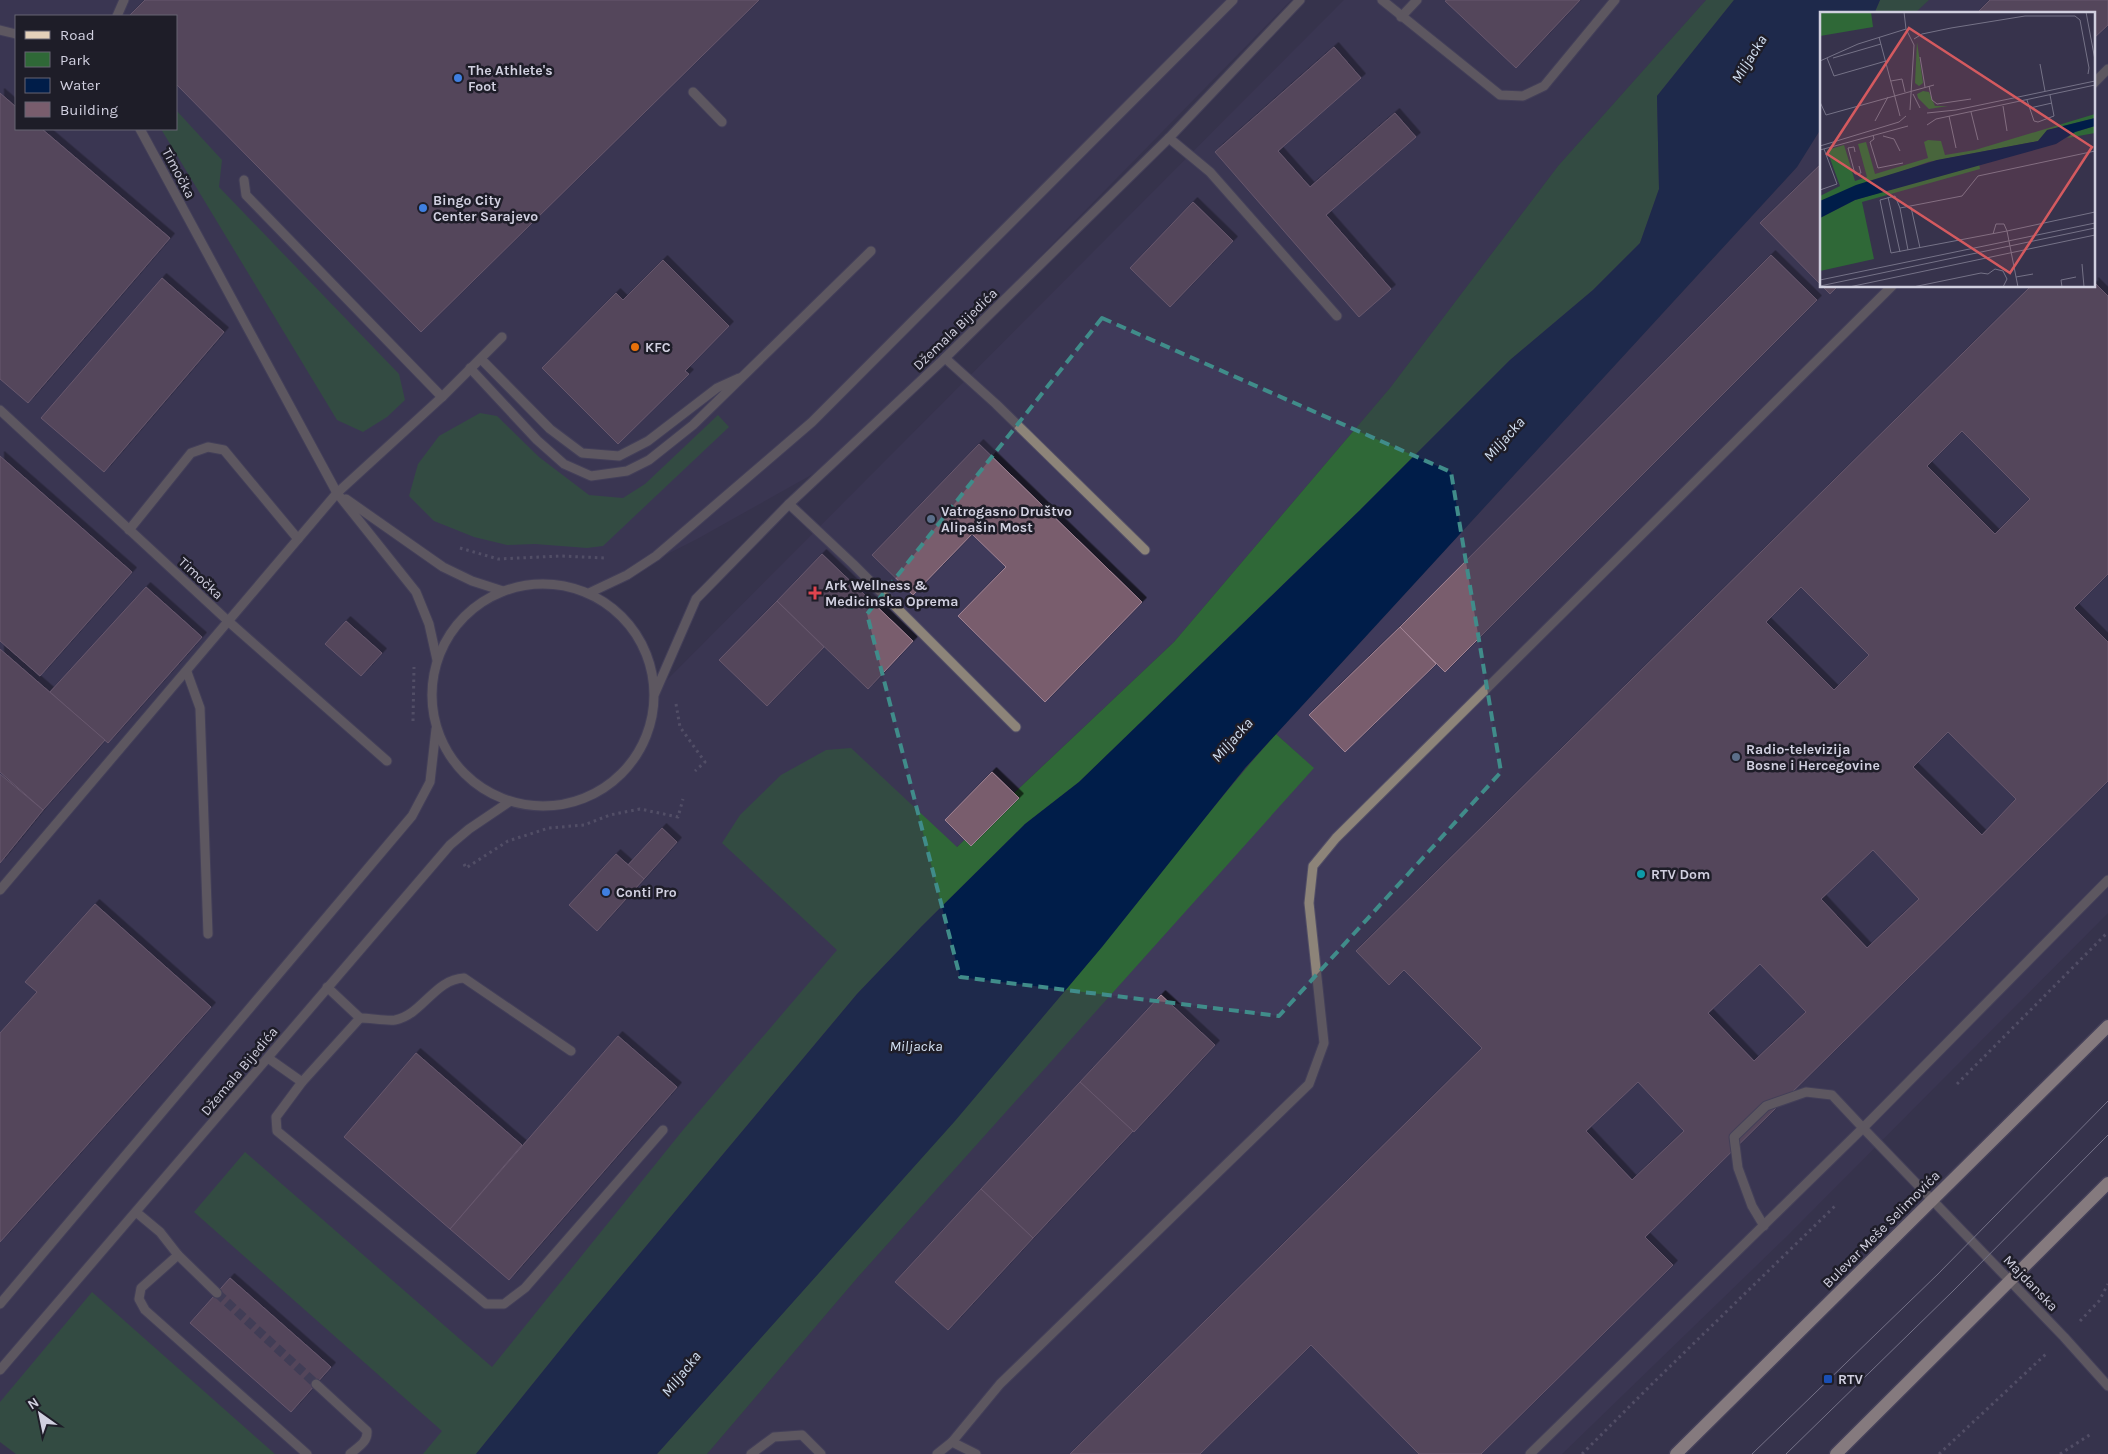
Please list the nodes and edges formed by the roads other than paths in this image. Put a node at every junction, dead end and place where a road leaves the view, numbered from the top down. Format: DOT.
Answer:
graph roads {
  1 [pos="124,0"];
  2 [pos="1233,0"];
  3 [pos="1300,0"];
  4 [pos="1382,0"];
  5 [pos="1417,0"];
  6 [pos="1615,0"];
  7 [pos="116,15"];
  8 [pos="1401,17"];
  9 [pos="0,30"];
  10 [pos="15,34"];
  11 [pos="2108,69"];
  12 [pos="2096,81"];
  13 [pos="693,92"];
  14 [pos="722,122"];
  15 [pos="141,130"];
  16 [pos="1169,138"];
  17 [pos="244,180"];
  18 [pos="871,251"];
  19 [pos="1890,288"];
  20 [pos="1336,316"];
  21 [pos="502,337"];
  22 [pos="945,358"];
  23 [pos="481,359"];
  24 [pos="470,368"];
  25 [pos="742,377"];
  26 [pos="442,397"];
  27 [pos="0,410"];
  28 [pos="337,493"];
  29 [pos="789,504"];
  30 [pos="129,530"];
  31 [pos="298,540"];
  32 [pos="1145,550"];
  33 [pos="503,591"];
  34 [pos="589,593"];
  35 [pos="228,621"];
  36 [pos="437,660"];
  37 [pos="187,672"];
  38 [pos="655,692"];
  39 [pos="1016,727"];
  40 [pos="436,729"];
  41 [pos="387,761"];
  42 [pos="509,802"];
  43 [pos="2108,880"];
  44 [pos="0,890"];
  45 [pos="208,934"];
  46 [pos="327,987"];
  47 [pos="360,1018"];
  48 [pos="2108,1026"];
  49 [pos="570,1051"];
  50 [pos="268,1058"];
  51 [pos="302,1082"];
  52 [pos="1863,1128"];
  53 [pos="663,1130"];
  54 [pos="2108,1183"];
  55 [pos="1932,1200"];
  56 [pos="136,1212"];
  57 [pos="1764,1226"];
  58 [pos="178,1255"];
  59 [pos="2010,1281"];
  60 [pos="217,1293"];
  61 [pos="0,1304"];
  62 [pos="0,1370"];
  63 [pos="316,1384"];
  64 [pos="2108,1386"];
  65 [pos="952,1442"];
  66 [pos="307,1454"];
  67 [pos="350,1454"];
  68 [pos="751,1454"];
  69 [pos="821,1454"];
  70 [pos="937,1454"];
  71 [pos="976,1454"];
  72 [pos="1530,1454"];
  73 [pos="1676,1454"];
  74 [pos="1836,1454"];
  1 -- 7 [label="street"];
  2 -- 34 [label="street"];
  3 -- 16 [label="street, Džemala Bijedića"];
  4 -- 8 [label="street"];
  5 -- 8 [label="street"];
  6 -- 8 [label="street"];
  9 -- 10 [label="street"];
  11 -- 12 [label="street"];
  13 -- 14 [label="street"];
  15 -- 28 [label="street, Timočka"];
  16 -- 20 [label="street"];
  16 -- 22 [label="street, Džemala Bijedića"];
  17 -- 26 [label="street"];
  18 -- 25 [label="street"];
  19 -- 65 [label="street"];
  21 -- 23 [label="street"];
  22 -- 29 [label="street, Džemala Bijedića"];
  22 -- 32 [label="street"];
  23 -- 24 [label="street"];
  23 -- 25 [label="street"];
  24 -- 25 [label="street"];
  24 -- 26 [label="street"];
  26 -- 28 [label="street"];
  27 -- 30 [label="street, Timočka"];
  28 -- 31 [label="street"];
  28 -- 33 [label="street, Timočka"];
  28 -- 36 [label="street, Timočka"];
  29 -- 38 [label="street, Džemala Bijedića"];
  29 -- 39 [label="street"];
  30 -- 31 [label="street"];
  30 -- 35 [label="street, Timočka"];
  31 -- 35 [label="street"];
  33 -- 34 [label="street, Džemala Bijedića"];
  33 -- 36 [label="street, Džemala Bijedića"];
  34 -- 38 [label="street, Džemala Bijedića"];
  35 -- 37 [label="street"];
  35 -- 41 [label="street, Timočka"];
  36 -- 40 [label="street, Džemala Bijedića"];
  37 -- 44 [label="street"];
  37 -- 45 [label="street"];
  38 -- 42 [label="street, Džemala Bijedića"];
  40 -- 42 [label="street, Džemala Bijedića"];
  40 -- 61 [label="street, Džemala Bijedića"];
  42 -- 46 [label="street, Džemala Bijedića"];
  43 -- 52 [label="street"];
  46 -- 47 [label="street"];
  46 -- 50 [label="street, Džemala Bijedića"];
  47 -- 49 [label="street"];
  47 -- 51 [label="street"];
  48 -- 55 [label="main road, Bulevar Meše Selimovića"];
  50 -- 51 [label="street"];
  50 -- 56 [label="street, Džemala Bijedića"];
  51 -- 53 [label="street"];
  52 -- 55 [label="street, Majdanska"];
  52 -- 57 [label="street"];
  52 -- 57 [label="street, Majdanska"];
  54 -- 59 [label="main road"];
  55 -- 59 [label="street, Majdanska"];
  55 -- 73 [label="main road, Bulevar Meše Selimovića"];
  56 -- 58 [label="street"];
  56 -- 62 [label="street, Džemala Bijedića"];
  57 -- 72 [label="street"];
  58 -- 60 [label="street"];
  58 -- 66 [label="street"];
  59 -- 64 [label="street, Majdanska"];
  59 -- 74 [label="main road"];
  63 -- 67 [label="street"];
  65 -- 70 [label="street"];
  65 -- 71 [label="street"];
  68 -- 69 [label="street"];
}
